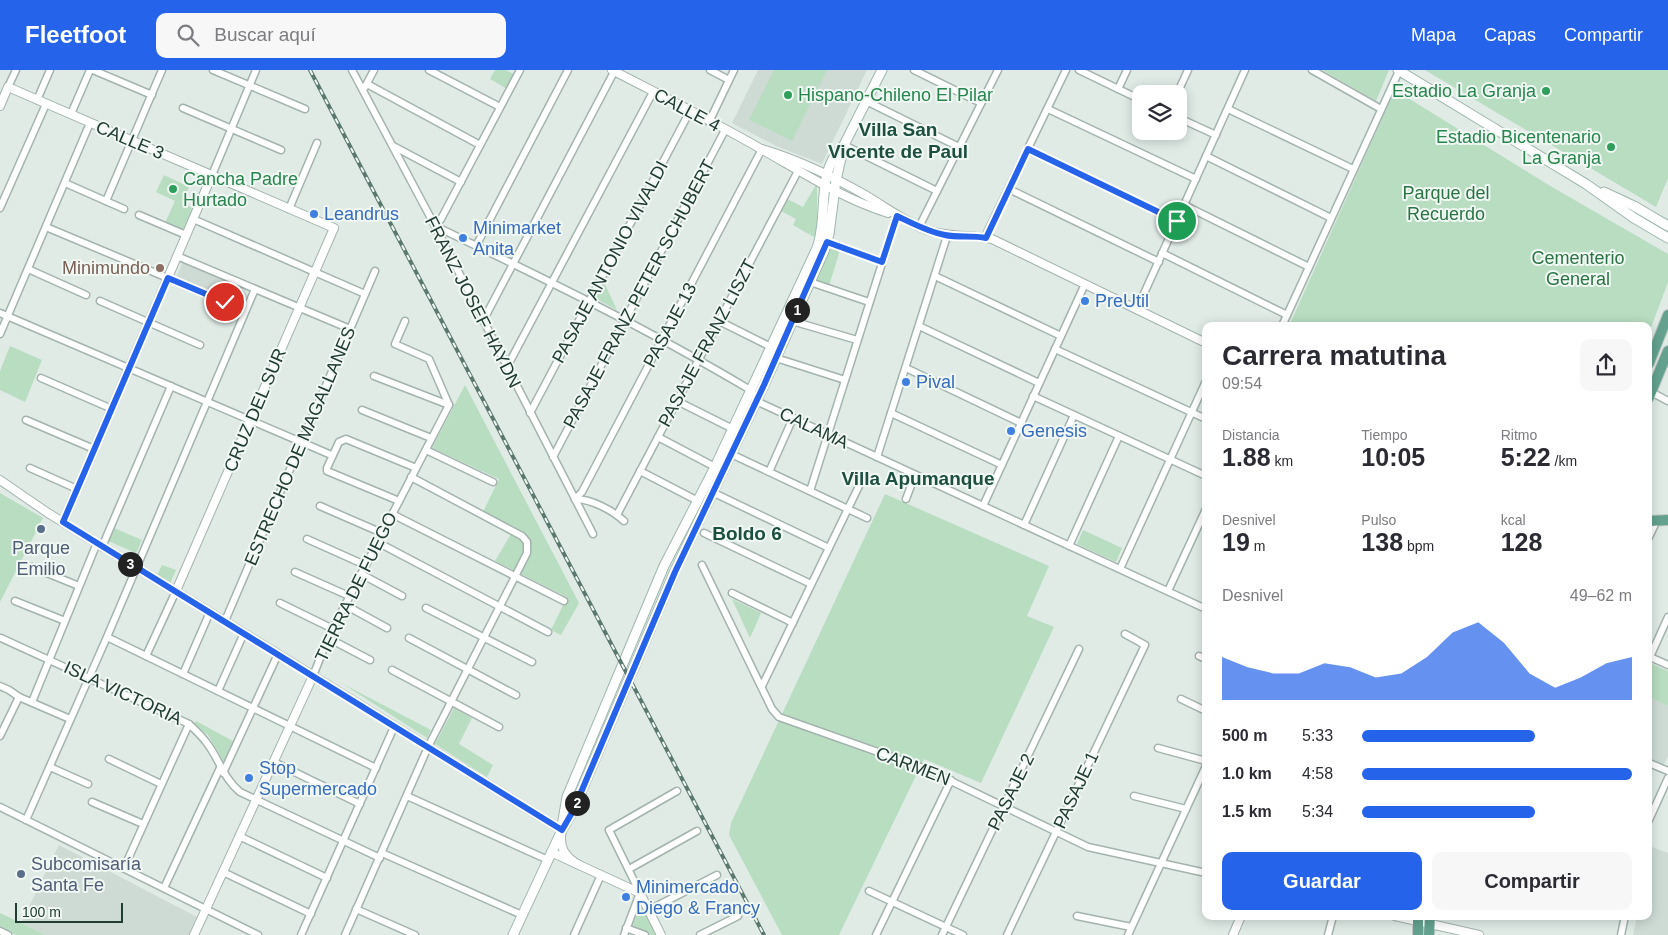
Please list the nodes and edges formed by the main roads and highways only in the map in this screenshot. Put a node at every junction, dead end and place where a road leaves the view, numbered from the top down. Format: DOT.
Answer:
graph roads {
  1 [pos="882,70"];
  2 [pos="1398,70"];
  3 [pos="844,145"];
  4 [pos="1586,184"];
  5 [pos="1668,226"];
  6 [pos="1668,238"];
  7 [pos="1668,315"];
  8 [pos="1668,351"];
  9 [pos="1652,355"];
  10 [pos="1652,390"];
  11 [pos="1652,519"];
  12 [pos="1668,520"];
  13 [pos="562,830"];
  14 [pos="1418,920"];
  15 [pos="513,935"];
  16 [pos="1418,935"];
  1 -- 3 [label="main road"];
  2 -- 4 [label="main road"];
  3 -- 13 [label="main road"];
  3 -- 13 [label="main road"];
  4 -- 5 [label="main road"];
  4 -- 6 [label="main road"];
  7 -- 9 [label="main road"];
  8 -- 10 [label="main road"];
  11 -- 12 [label="main road"];
  13 -- 15 [label="main road"];
  14 -- 16 [label="main road"];
}
